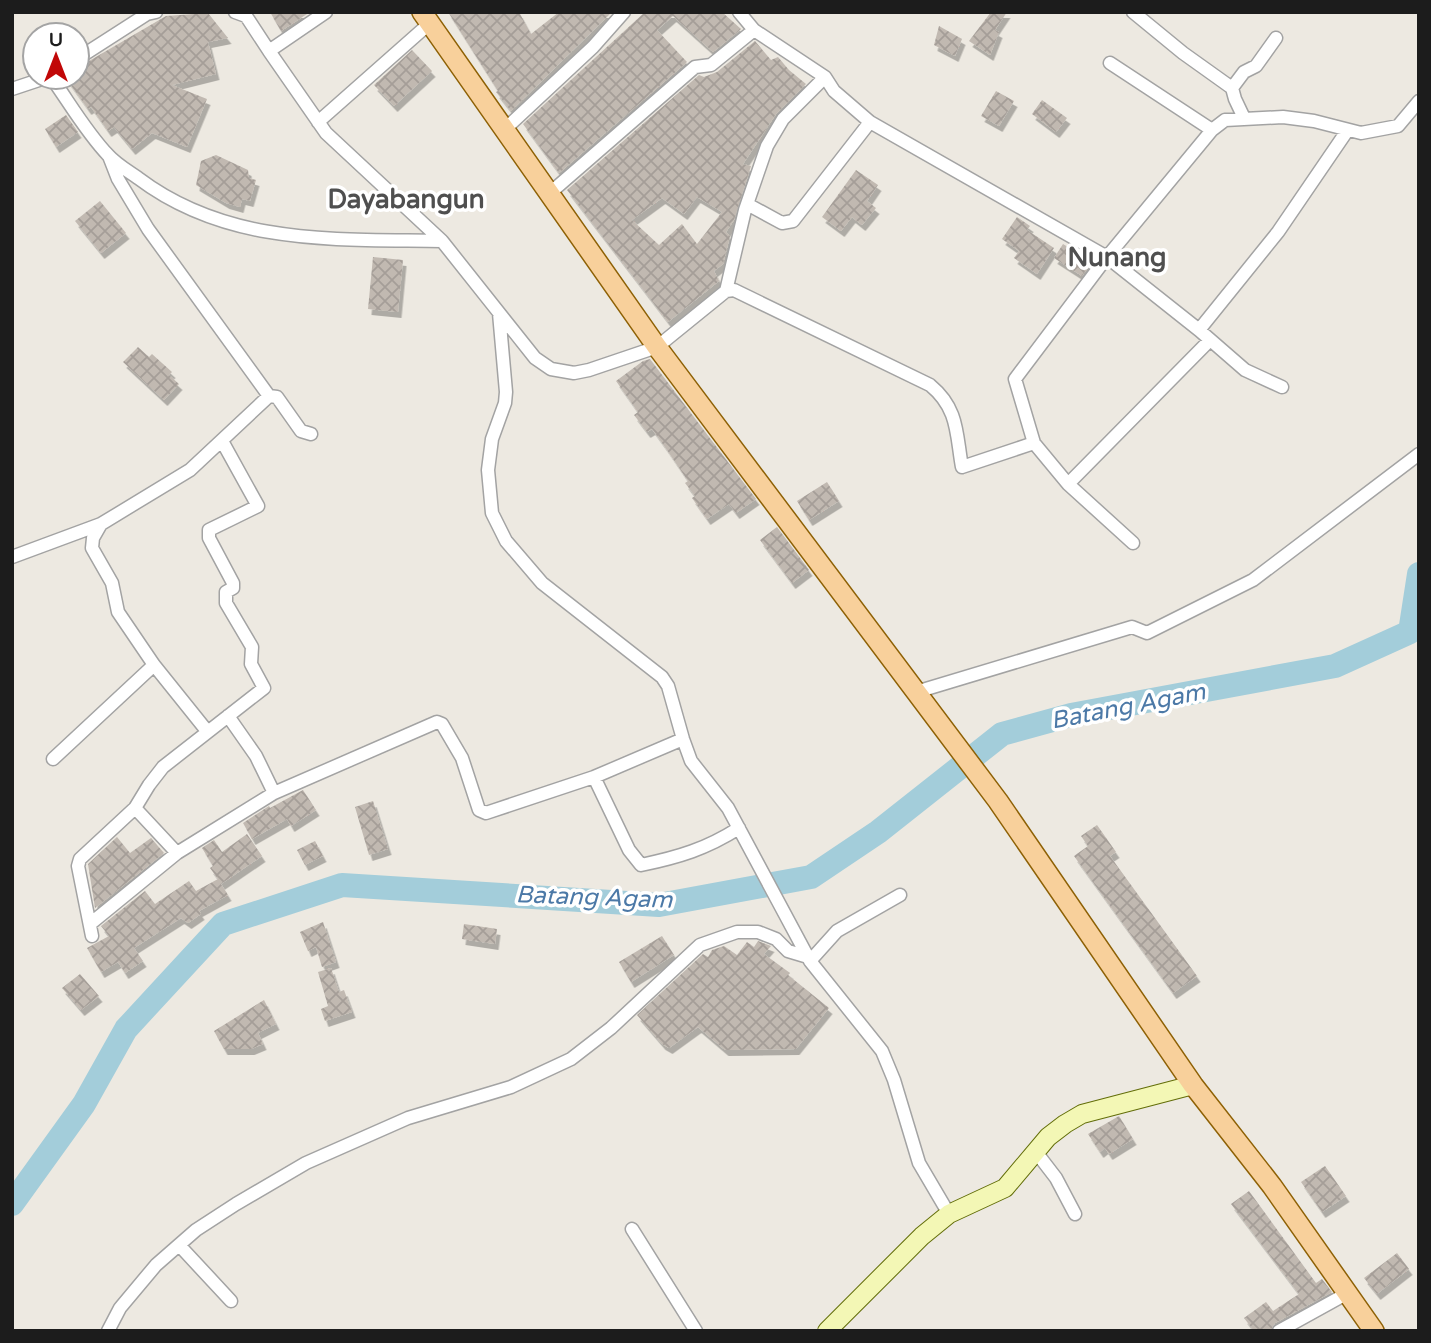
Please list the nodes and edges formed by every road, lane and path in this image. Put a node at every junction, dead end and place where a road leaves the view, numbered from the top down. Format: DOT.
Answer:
graph roads {
  1 [pos="235,12"];
  2 [pos="326,12"];
  3 [pos="624,12"];
  4 [pos="739,12"];
  5 [pos="1133,12"];
  6 [pos="150,13"];
  7 [pos="426,18"];
  8 [pos="754,30"];
  9 [pos="1276,38"];
  10 [pos="91,50"];
  11 [pos="269,51"];
  12 [pos="1110,63"];
  13 [pos="824,77"];
  14 [pos="1232,88"];
  15 [pos="59,91"];
  16 [pos="1419,100"];
  17 [pos="1244,118"];
  18 [pos="318,122"];
  19 [pos="870,122"];
  20 [pos="505,128"];
  21 [pos="1212,130"];
  22 [pos="1347,131"];
  23 [pos="108,156"];
  24 [pos="550,193"];
  25 [pos="747,204"];
  26 [pos="442,241"];
  27 [pos="1107,257"];
  28 [pos="726,291"];
  29 [pos="498,313"];
  30 [pos="1199,330"];
  31 [pos="1210,340"];
  32 [pos="656,346"];
  33 [pos="1282,387"];
  34 [pos="269,396"];
  35 [pos="311,434"];
  36 [pos="222,441"];
  37 [pos="1034,443"];
  38 [pos="1419,454"];
  39 [pos="1068,484"];
  40 [pos="101,524"];
  41 [pos="1133,543"];
  42 [pos="12,557"];
  43 [pos="154,665"];
  44 [pos="916,692"];
  45 [pos="228,716"];
  46 [pos="207,731"];
  47 [pos="682,739"];
  48 [pos="52,759"];
  49 [pos="594,777"];
  50 [pos="274,793"];
  51 [pos="135,808"];
  52 [pos="739,828"];
  53 [pos="177,853"];
  54 [pos="900,895"];
  55 [pos="809,959"];
  56 [pos="1193,1084"];
  57 [pos="1036,1152"];
  58 [pos="949,1214"];
  59 [pos="1075,1214"];
  60 [pos="632,1229"];
  61 [pos="179,1245"];
  62 [pos="1346,1294"];
  63 [pos="231,1301"];
  64 [pos="108,1331"];
  65 [pos="696,1331"];
  66 [pos="827,1331"];
  67 [pos="1279,1331"];
  68 [pos="1374,1331"];
  1 -- 11 [label="street"];
  2 -- 11 [label="street"];
  3 -- 20 [label="street"];
  4 -- 8 [label="street"];
  5 -- 14 [label="street"];
  6 -- 10 [label="street"];
  7 -- 18 [label="street"];
  7 -- 20 [label="main road"];
  8 -- 13 [label="street"];
  8 -- 24 [label="street"];
  9 -- 14 [label="street"];
  11 -- 18 [label="street"];
  12 -- 21 [label="street"];
  13 -- 19 [label="street"];
  13 -- 25 [label="street"];
  14 -- 17 [label="street"];
  15 -- 23 [label="street"];
  16 -- 22 [label="street"];
  17 -- 21 [label="street"];
  17 -- 22 [label="street"];
  18 -- 26 [label="street"];
  19 -- 25 [label="street"];
  19 -- 27 [label="street"];
  20 -- 24 [label="main road"];
  21 -- 27 [label="street"];
  22 -- 30 [label="street"];
  23 -- 26 [label="street"];
  23 -- 34 [label="street"];
  24 -- 32 [label="main road"];
  25 -- 28 [label="street"];
  26 -- 29 [label="street"];
  27 -- 30 [label="street"];
  27 -- 37 [label="street"];
  28 -- 32 [label="street"];
  28 -- 37 [label="street"];
  29 -- 32 [label="street"];
  29 -- 47 [label="street"];
  30 -- 31 [label="street"];
  31 -- 33 [label="street"];
  31 -- 39 [label="street"];
  32 -- 44 [label="main road"];
  34 -- 35 [label="street"];
  34 -- 36 [label="street"];
  36 -- 40 [label="street"];
  36 -- 45 [label="street"];
  37 -- 39 [label="street"];
  38 -- 44 [label="street"];
  39 -- 41 [label="street"];
  40 -- 42 [label="street"];
  40 -- 43 [label="street"];
  43 -- 46 [label="street"];
  43 -- 48 [label="street"];
  44 -- 56 [label="main road"];
  45 -- 46 [label="street"];
  45 -- 50 [label="street"];
  46 -- 51 [label="street"];
  47 -- 49 [label="street"];
  47 -- 52 [label="street"];
  49 -- 50 [label="street"];
  49 -- 52 [label="street"];
  50 -- 53 [label="street"];
  51 -- 53 [label="street"];
  51 -- 53 [label="street"];
  52 -- 55 [label="street"];
  54 -- 55 [label="street"];
  55 -- 58 [label="street"];
  55 -- 61 [label="street"];
  56 -- 57 [label="street"];
  56 -- 62 [label="main road"];
  57 -- 58 [label="street"];
  57 -- 59 [label="street"];
  58 -- 66 [label="street"];
  60 -- 65 [label="street"];
  61 -- 63 [label="street"];
  61 -- 64 [label="street"];
  62 -- 67 [label="street"];
  62 -- 68 [label="main road"];
}
